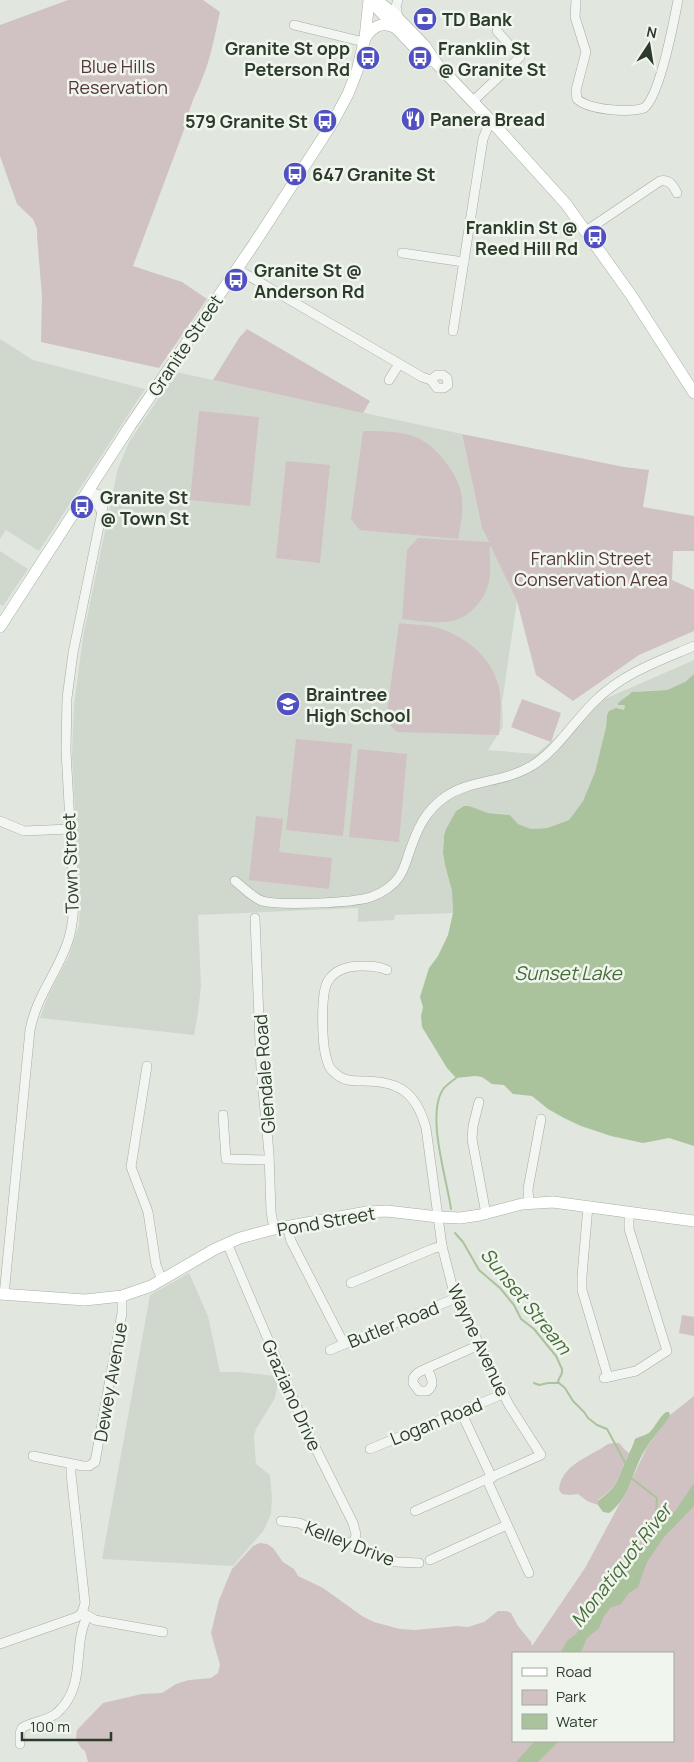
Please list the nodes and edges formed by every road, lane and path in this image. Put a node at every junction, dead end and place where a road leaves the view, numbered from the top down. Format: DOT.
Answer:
graph roads {
  1 [pos="370,0"];
  2 [pos="376,0"];
  3 [pos="398,0"];
  4 [pos="576,0"];
  5 [pos="678,0"];
  6 [pos="397,23"];
  7 [pos="294,25"];
  8 [pos="497,31"];
  9 [pos="365,40"];
  10 [pos="473,100"];
  11 [pos="492,122"];
  12 [pos="677,193"];
  13 [pos="586,230"];
  14 [pos="402,253"];
  15 [pos="464,262"];
  16 [pos="237,269"];
  17 [pos="453,331"];
  18 [pos="399,364"];
  19 [pos="389,380"];
  20 [pos="431,380"];
  21 [pos="694,393"];
  22 [pos="88,491"];
  23 [pos="0,627"];
  24 [pos="694,646"];
  25 [pos="0,821"];
  26 [pos="70,828"];
  27 [pos="235,881"];
  28 [pos="255,918"];
  29 [pos="387,970"];
  30 [pos="147,1066"];
  31 [pos="479,1102"];
  32 [pos="223,1115"];
  33 [pos="540,1119"];
  34 [pos="269,1160"];
  35 [pos="529,1203"];
  36 [pos="588,1206"];
  37 [pos="629,1212"];
  38 [pos="486,1214"];
  39 [pos="438,1217"];
  40 [pos="694,1221"];
  41 [pos="287,1227"];
  42 [pos="274,1229"];
  43 [pos="227,1243"];
  44 [pos="442,1246"];
  45 [pos="162,1280"];
  46 [pos="351,1283"];
  47 [pos="2,1294"];
  48 [pos="122,1296"];
  49 [pos="456,1298"];
  50 [pos="344,1344"];
  51 [pos="479,1345"];
  52 [pos="330,1350"];
  53 [pos="427,1368"];
  54 [pos="503,1394"];
  55 [pos="461,1412"];
  56 [pos="370,1449"];
  57 [pos="33,1456"];
  58 [pos="71,1464"];
  59 [pos="489,1479"];
  60 [pos="414,1511"];
  61 [pos="281,1521"];
  62 [pos="507,1525"];
  63 [pos="354,1545"];
  64 [pos="430,1560"];
  65 [pos="419,1563"];
  66 [pos="529,1574"];
  67 [pos="85,1615"];
  68 [pos="163,1632"];
  69 [pos="0,1644"];
  70 [pos="20,1744"];
  1 -- 6 [label="main road"];
  1 -- 9 [label="main road, Granite Street"];
  2 -- 6 [label="main road"];
  3 -- 6 [label="street"];
  4 -- 5 [label="street"];
  6 -- 9 [label="main road"];
  6 -- 10 [label="main road"];
  7 -- 9 [label="street"];
  8 -- 10 [label="street"];
  9 -- 16 [label="main road, Granite Street"];
  10 -- 11 [label="main road"];
  11 -- 13 [label="main road"];
  11 -- 15 [label="street"];
  12 -- 13 [label="street"];
  13 -- 21 [label="main road"];
  14 -- 15 [label="street"];
  15 -- 17 [label="street"];
  16 -- 18 [label="street"];
  16 -- 22 [label="main road, Granite Street"];
  18 -- 19 [label="street"];
  18 -- 20 [label="street"];
  22 -- 23 [label="main road, Granite Street"];
  22 -- 26 [label="street, Town Street"];
  24 -- 27 [label="street"];
  25 -- 26 [label="street"];
  26 -- 47 [label="street, Town Street"];
  28 -- 34 [label="street, Glendale Road"];
  29 -- 39 [label="street, Wayne Avenue"];
  30 -- 45 [label="street"];
  31 -- 38 [label="street"];
  32 -- 34 [label="street"];
  33 -- 35 [label="street"];
  34 -- 42 [label="street, Glendale Road"];
  35 -- 36 [label="main road, Pond Street"];
  35 -- 38 [label="main road, Pond Street"];
  36 -- 37 [label="main road, Pond Street"];
  36 -- 37 [label="street"];
  37 -- 40 [label="main road, Pond Street"];
  38 -- 39 [label="main road, Pond Street"];
  39 -- 41 [label="main road, Pond Street"];
  39 -- 44 [label="street, Wayne Avenue"];
  41 -- 42 [label="main road, Pond Street"];
  41 -- 50 [label="street"];
  42 -- 43 [label="main road, Pond Street"];
  43 -- 45 [label="main road, Pond Street"];
  43 -- 63 [label="street, Graziano Drive"];
  44 -- 46 [label="street"];
  44 -- 49 [label="street, Wayne Avenue"];
  45 -- 48 [label="main road, Pond Street"];
  47 -- 48 [label="main road, Pond Street"];
  48 -- 58 [label="street, Dewey Avenue"];
  49 -- 50 [label="street, Butler Road"];
  49 -- 51 [label="street, Wayne Avenue"];
  50 -- 52 [label="street, Butler Road"];
  51 -- 53 [label="street"];
  51 -- 54 [label="street, Wayne Avenue"];
  54 -- 55 [label="street, Logan Road"];
  54 -- 59 [label="street, Wayne Avenue"];
  55 -- 56 [label="street, Logan Road"];
  55 -- 59 [label="street"];
  57 -- 58 [label="street"];
  58 -- 67 [label="street"];
  59 -- 60 [label="street"];
  59 -- 62 [label="street"];
  61 -- 63 [label="street, Kelley Drive"];
  62 -- 64 [label="street"];
  62 -- 66 [label="street"];
  63 -- 65 [label="street, Kelley Drive"];
  67 -- 68 [label="street"];
  67 -- 69 [label="street"];
  67 -- 70 [label="street"];
}
